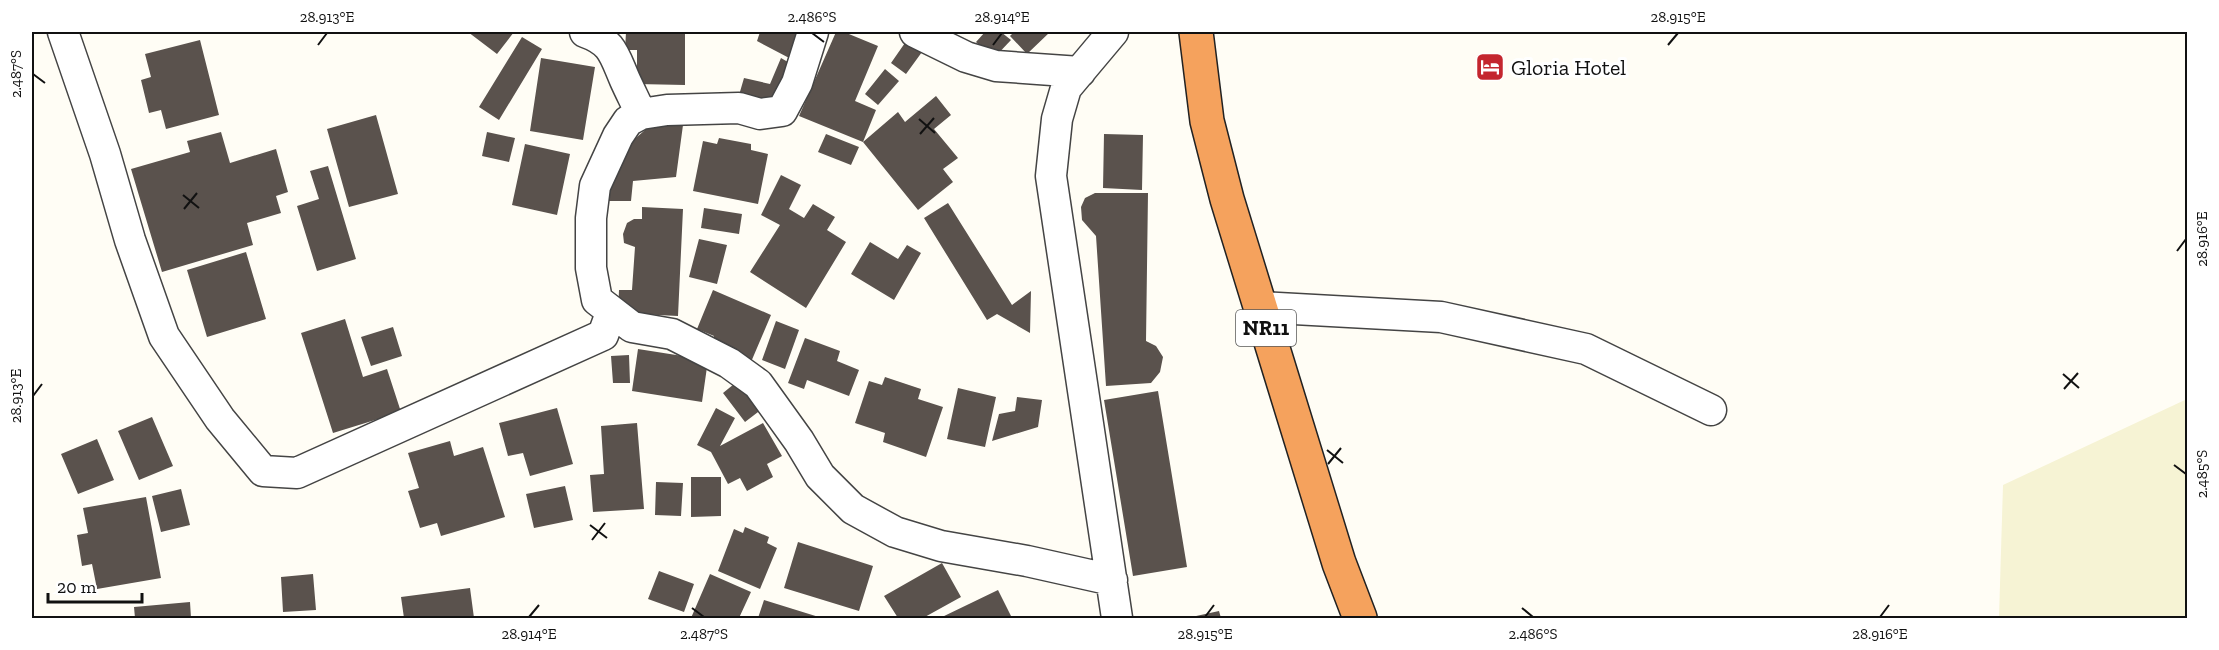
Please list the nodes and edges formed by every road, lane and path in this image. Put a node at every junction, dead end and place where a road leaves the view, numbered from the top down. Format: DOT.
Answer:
graph roads {
  1 [pos="63,32"];
  2 [pos="585,32"];
  3 [pos="813,32"];
  4 [pos="915,32"];
  5 [pos="1113,32"];
  6 [pos="1196,32"];
  7 [pos="616,43"];
  8 [pos="1080,72"];
  9 [pos="641,114"];
  10 [pos="1259,307"];
  11 [pos="611,313"];
  12 [pos="1711,410"];
  13 [pos="1112,580"];
  14 [pos="1117,618"];
  15 [pos="1360,618"];
  1 -- 11 [label="street"];
  2 -- 7 [label="street"];
  3 -- 9 [label="street"];
  4 -- 8 [label="street"];
  5 -- 8 [label="street"];
  6 -- 10 [label="highway, NR11"];
  7 -- 9 [label="street"];
  8 -- 13 [label="street"];
  9 -- 11 [label="street"];
  10 -- 12 [label="street"];
  10 -- 15 [label="highway, NR11"];
  11 -- 13 [label="street"];
  13 -- 14 [label="street"];
}
